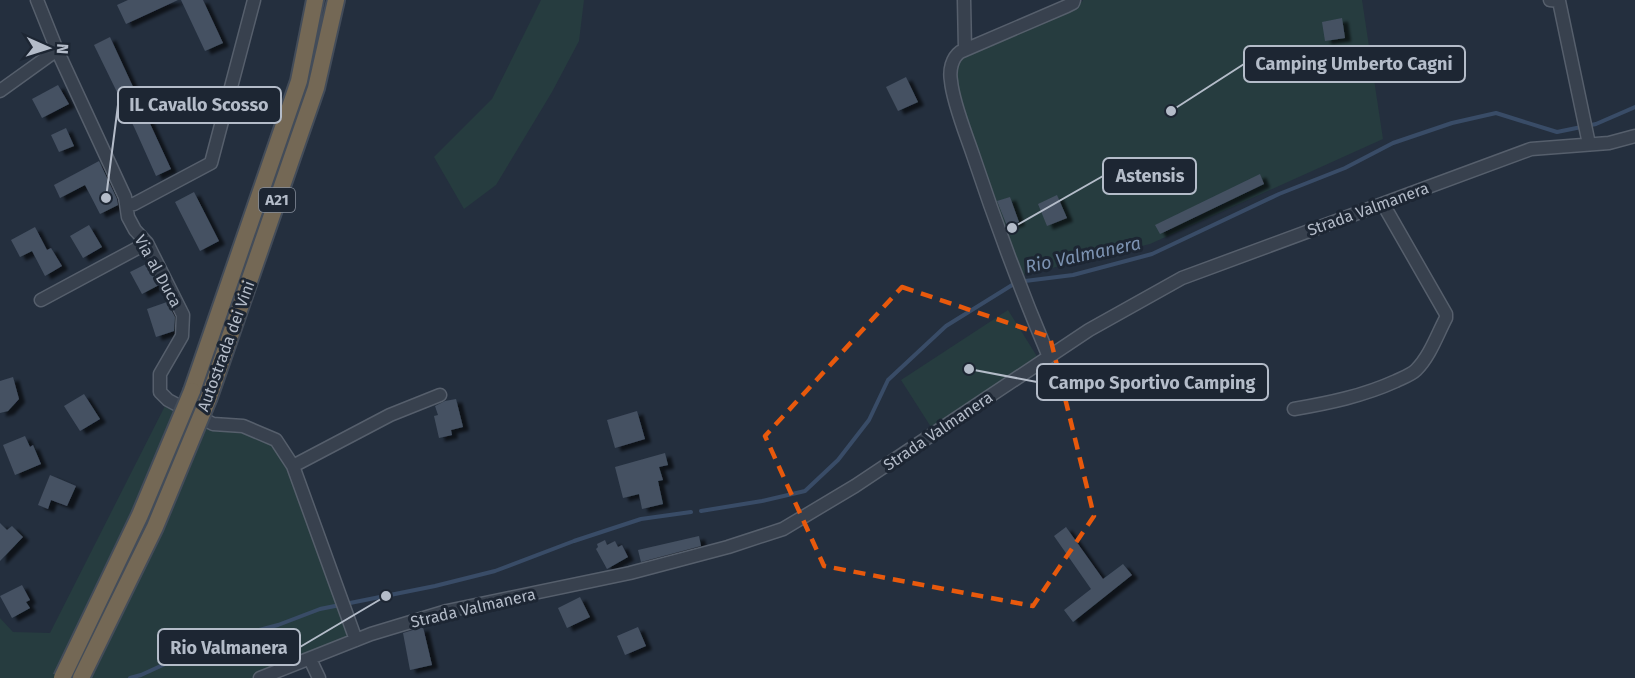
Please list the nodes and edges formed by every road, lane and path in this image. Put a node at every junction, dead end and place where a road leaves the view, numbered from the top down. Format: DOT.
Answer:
graph roads {
  1 [pos="38,0"];
  2 [pos="254,0"];
  3 [pos="315,0"];
  4 [pos="336,0"];
  5 [pos="964,0"];
  6 [pos="1074,0"];
  7 [pos="1550,0"];
  8 [pos="965,49"];
  9 [pos="57,51"];
  10 [pos="0,91"];
  11 [pos="1586,132"];
  12 [pos="1635,136"];
  13 [pos="1383,204"];
  14 [pos="127,205"];
  15 [pos="147,243"];
  16 [pos="41,300"];
  17 [pos="1049,357"];
  18 [pos="440,395"];
  19 [pos="1294,410"];
  20 [pos="293,466"];
  21 [pos="356,640"];
  22 [pos="310,658"];
  23 [pos="62,678"];
  24 [pos="81,678"];
  25 [pos="260,678"];
  26 [pos="319,678"];
  1 -- 9 [label="street, Via al Duca"];
  2 -- 14 [label="street"];
  3 -- 23 [label="highway, Autostrada dei Vini / A21, bridge"];
  4 -- 24 [label="highway, Autostrada dei Vini / A21, bridge"];
  5 -- 8 [label="street"];
  6 -- 8 [label="street"];
  7 -- 11 [label="street"];
  8 -- 17 [label="street"];
  9 -- 10 [label="street"];
  9 -- 14 [label="street, Via al Duca"];
  11 -- 12 [label="street, Strada Valmanera"];
  11 -- 13 [label="street, Strada Valmanera"];
  13 -- 17 [label="street, Strada Valmanera"];
  13 -- 19 [label="street"];
  14 -- 15 [label="street, Via al Duca"];
  15 -- 16 [label="street"];
  15 -- 20 [label="street, Via al Duca"];
  17 -- 21 [label="street, Strada Valmanera"];
  18 -- 20 [label="street"];
  20 -- 21 [label="street, Via al Duca"];
  21 -- 22 [label="street, Strada Valmanera"];
  22 -- 25 [label="street, Strada Valmanera"];
  22 -- 26 [label="street"];
}
